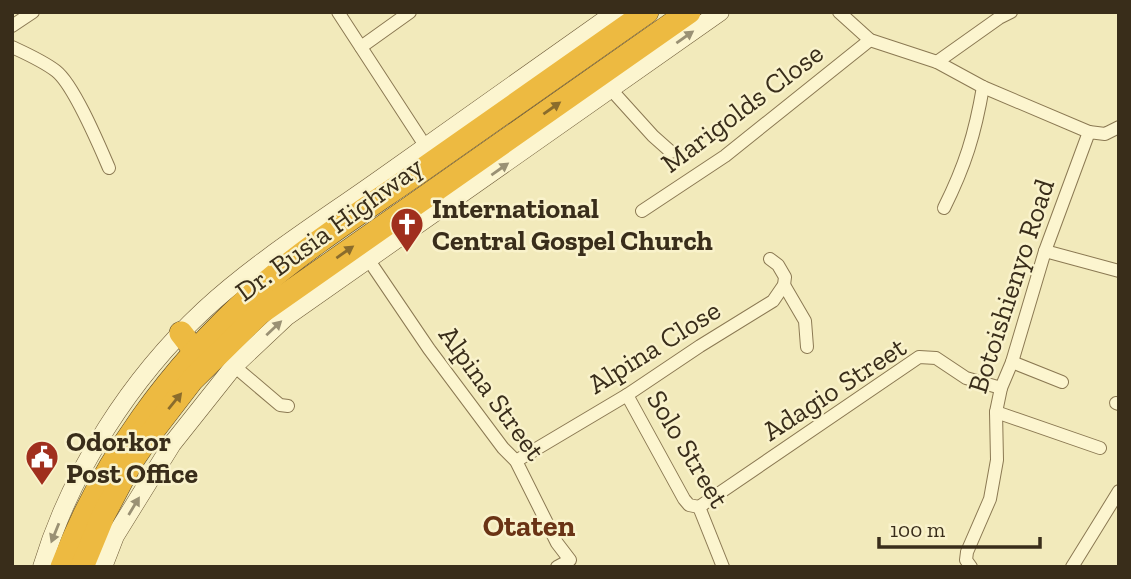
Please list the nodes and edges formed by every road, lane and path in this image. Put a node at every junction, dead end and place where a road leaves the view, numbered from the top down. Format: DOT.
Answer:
graph roads {
  1 [pos="33,12"];
  2 [pos="338,12"];
  3 [pos="410,12"];
  4 [pos="616,12"];
  5 [pos="647,12"];
  6 [pos="689,12"];
  7 [pos="720,12"];
  8 [pos="839,12"];
  9 [pos="1011,12"];
  10 [pos="12,26"];
  11 [pos="870,40"];
  12 [pos="12,47"];
  13 [pos="361,47"];
  14 [pos="937,62"];
  15 [pos="605,82"];
  16 [pos="983,87"];
  17 [pos="1119,127"];
  18 [pos="1089,132"];
  19 [pos="426,146"];
  20 [pos="671,152"];
  21 [pos="109,168"];
  22 [pos="944,208"];
  23 [pos="642,211"];
  24 [pos="391,221"];
  25 [pos="417,227"];
  26 [pos="1045,251"];
  27 [pos="368,259"];
  28 [pos="769,259"];
  29 [pos="1119,271"];
  30 [pos="784,285"];
  31 [pos="188,342"];
  32 [pos="807,347"];
  33 [pos="1012,362"];
  34 [pos="234,366"];
  35 [pos="1062,382"];
  36 [pos="1001,388"];
  37 [pos="627,395"];
  38 [pos="288,406"];
  39 [pos="996,412"];
  40 [pos="1100,448"];
  41 [pos="516,461"];
  42 [pos="1119,491"];
  43 [pos="699,507"];
  44 [pos="42,567"];
  45 [pos="62,567"];
  46 [pos="82,567"];
  47 [pos="103,567"];
  48 [pos="557,567"];
  49 [pos="723,567"];
  50 [pos="971,567"];
  51 [pos="1072,567"];
  1 -- 10 [label="street"];
  2 -- 13 [label="street"];
  3 -- 13 [label="street"];
  4 -- 19 [label="street, Dr. Busia Highway"];
  5 -- 31 [label="highway, Dr. Busia Highway"];
  6 -- 15 [label="highway, Dr. Busia Highway"];
  15 -- 7 [label="street, Dr. Busia Highway, one-way"];
  8 -- 11 [label="street"];
  9 -- 14 [label="street"];
  11 -- 14 [label="street"];
  11 -- 23 [label="street, Marigolds Close"];
  12 -- 21 [label="street"];
  13 -- 19 [label="street"];
  14 -- 16 [label="street"];
  15 -- 20 [label="street"];
  24 -- 15 [label="highway, Dr. Busia Highway, one-way"];
  25 -- 15 [label="street, Dr. Busia Highway, one-way"];
  16 -- 18 [label="street"];
  16 -- 22 [label="street"];
  17 -- 18 [label="street"];
  18 -- 26 [label="street, Botoishienyo Road"];
  19 -- 31 [label="street, Dr. Busia Highway"];
  24 -- 25 [label="highway"];
  46 -- 24 [label="highway, Dr. Busia Highway, one-way"];
  25 -- 27 [label="street, Dr. Busia Highway"];
  26 -- 29 [label="street"];
  26 -- 33 [label="street, Botoishienyo Road"];
  34 -- 27 [label="street, Dr. Busia Highway, one-way"];
  27 -- 41 [label="street, Alpina Street"];
  28 -- 30 [label="street"];
  30 -- 32 [label="street"];
  30 -- 37 [label="street, Alpina Close"];
  31 -- 44 [label="street, Dr. Busia Highway, one-way"];
  31 -- 45 [label="highway, Dr. Busia Highway"];
  33 -- 35 [label="street"];
  33 -- 36 [label="street, Botoishienyo Road"];
  34 -- 38 [label="street"];
  47 -- 34 [label="street, Dr. Busia Highway, one-way"];
  36 -- 39 [label="street, Botoishienyo Road"];
  36 -- 43 [label="street, Adagio Street"];
  37 -- 41 [label="street, Alpina Close"];
  37 -- 43 [label="street, Solo Street"];
  39 -- 40 [label="street"];
  39 -- 50 [label="street, Botoishienyo Road"];
  41 -- 48 [label="street, Alpina Street"];
  42 -- 51 [label="street"];
  43 -- 49 [label="street, Solo Street"];
}
